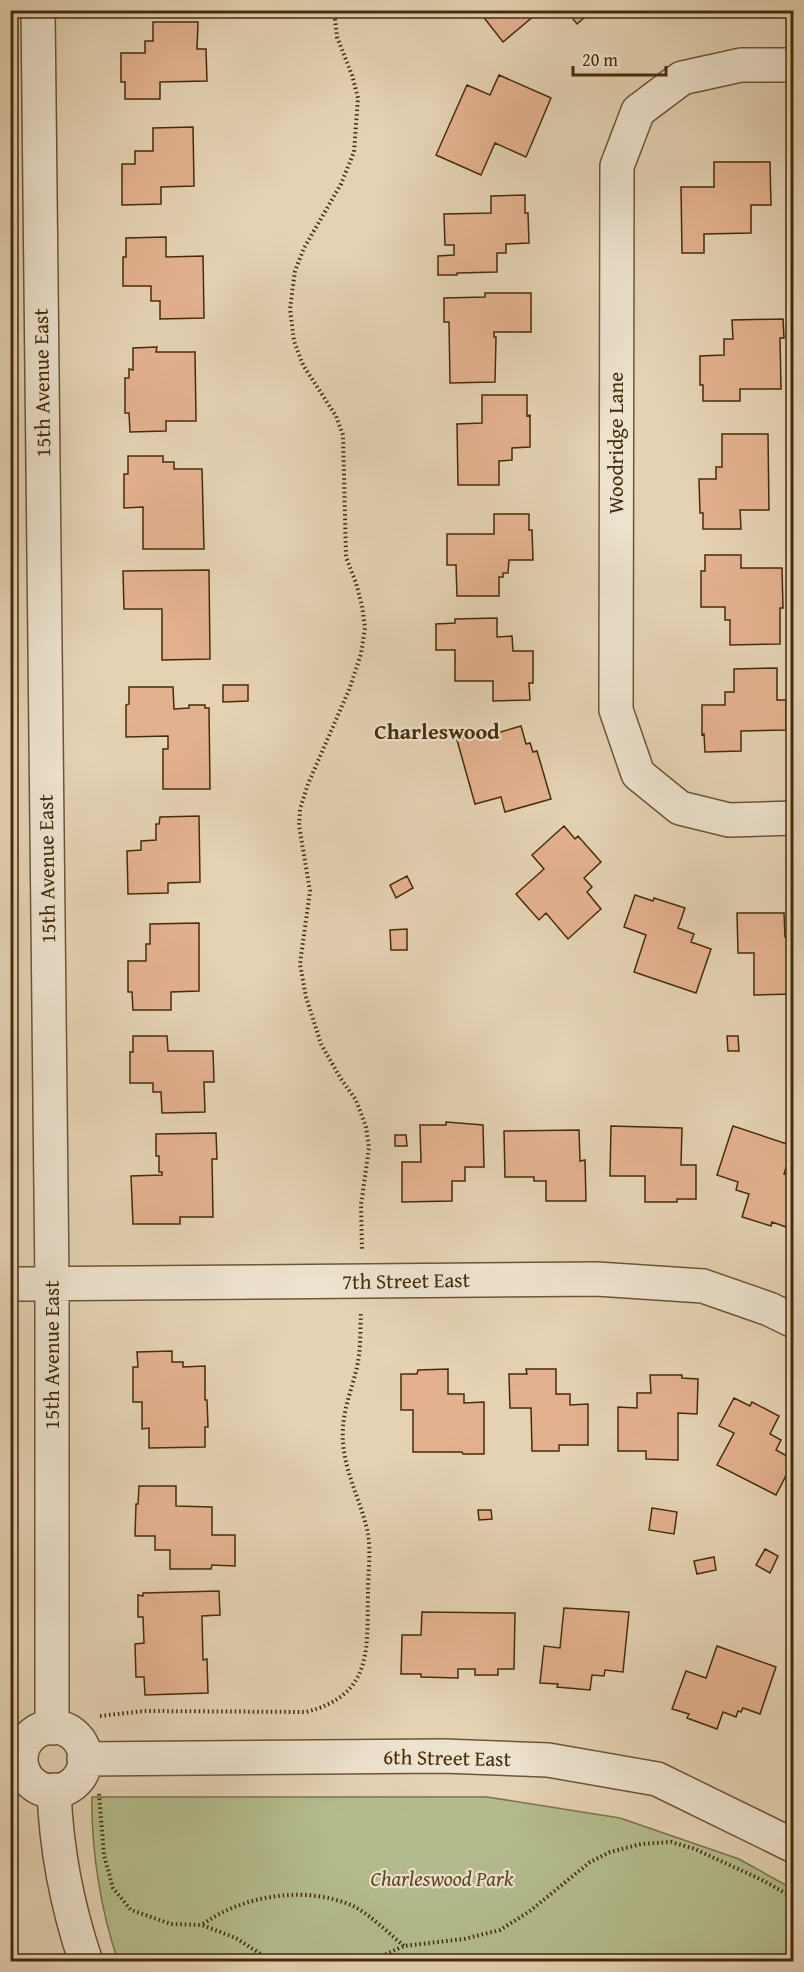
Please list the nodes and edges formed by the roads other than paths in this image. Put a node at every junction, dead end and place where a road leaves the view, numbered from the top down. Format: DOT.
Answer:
graph roads {
  1 [pos="38,10"];
  2 [pos="794,65"];
  3 [pos="794,818"];
  4 [pos="10,1284"];
  5 [pos="52,1284"];
  6 [pos="794,1321"];
  7 [pos="52,1728"];
  8 [pos="16,1759"];
  9 [pos="84,1759"];
  10 [pos="54,1790"];
  11 [pos="791,1840"];
  12 [pos="86,1962"];
  1 -- 5 [label="street, 15th Avenue East"];
  2 -- 3 [label="street, Woodridge Lane"];
  4 -- 5 [label="street, 7th Street East"];
  5 -- 6 [label="street, 7th Street East"];
  5 -- 7 [label="street, 15th Avenue East"];
  7 -- 8 [label="street"];
  7 -- 9 [label="street"];
  8 -- 10 [label="street"];
  9 -- 10 [label="street"];
  9 -- 11 [label="street, 6th Street East"];
  10 -- 12 [label="street"];
}
